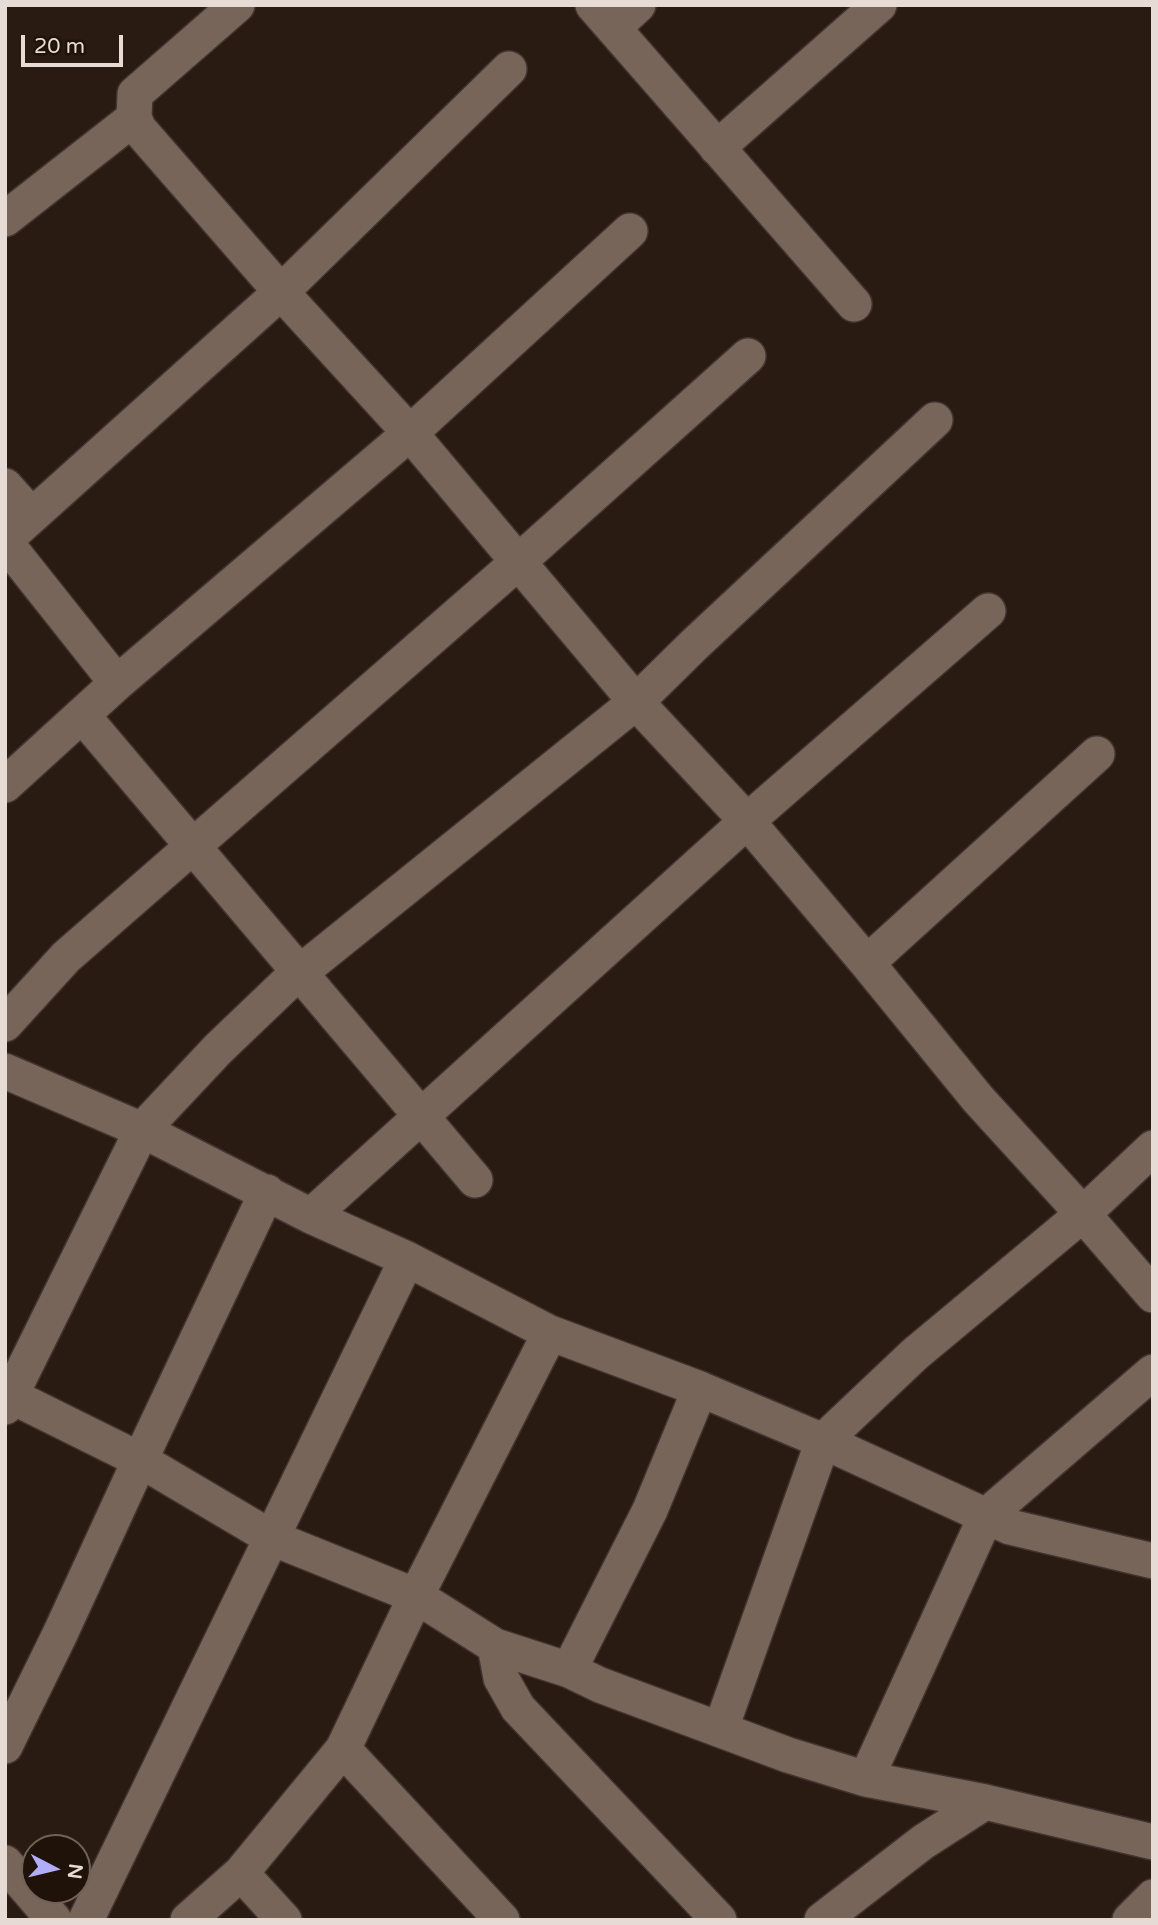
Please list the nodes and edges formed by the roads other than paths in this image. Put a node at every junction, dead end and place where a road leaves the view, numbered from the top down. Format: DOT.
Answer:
graph roads {
  1 [pos="237,5"];
  2 [pos="879,5"];
  3 [pos="615,13"];
  4 [pos="509,69"];
  5 [pos="134,118"];
  6 [pos="718,148"];
  7 [pos="5,219"];
  8 [pos="630,231"];
  9 [pos="281,292"];
  10 [pos="855,304"];
  11 [pos="748,356"];
  12 [pos="935,420"];
  13 [pos="410,433"];
  14 [pos="5,486"];
  15 [pos="31,515"];
  16 [pos="5,541"];
  17 [pos="517,563"];
  18 [pos="988,611"];
  19 [pos="117,683"];
  20 [pos="636,702"];
  21 [pos="82,715"];
  22 [pos="1097,754"];
  23 [pos="5,785"];
  24 [pos="747,821"];
  25 [pos="193,846"];
  26 [pos="867,963"];
  27 [pos="299,974"];
  28 [pos="5,1024"];
  29 [pos="5,1071"];
  30 [pos="420,1116"];
  31 [pos="142,1130"];
  32 [pos="1153,1148"];
  33 [pos="475,1180"];
  34 [pos="267,1192"];
  35 [pos="1083,1214"];
  36 [pos="311,1216"];
  37 [pos="407,1259"];
  38 [pos="1153,1295"];
  39 [pos="550,1333"];
  40 [pos="1153,1372"];
  41 [pos="700,1389"];
  42 [pos="7,1398"];
  43 [pos="823,1441"];
  44 [pos="140,1460"];
  45 [pos="986,1516"];
  46 [pos="272,1538"];
  47 [pos="1153,1561"];
  48 [pos="416,1596"];
  49 [pos="495,1646"];
  50 [pos="569,1670"];
  51 [pos="721,1728"];
  52 [pos="5,1746"];
  53 [pos="343,1749"];
  54 [pos="866,1779"];
  55 [pos="985,1802"];
  56 [pos="1153,1842"];
  57 [pos="5,1863"];
  58 [pos="241,1873"];
  59 [pos="1153,1897"];
  60 [pos="54,1920"];
  61 [pos="86,1920"];
  62 [pos="188,1920"];
  63 [pos="284,1920"];
  64 [pos="502,1920"];
  65 [pos="719,1920"];
  66 [pos="822,1920"];
  67 [pos="1130,1920"];
  1 -- 5 [label="street"];
  2 -- 6 [label="street"];
  3 -- 6 [label="street"];
  4 -- 9 [label="street"];
  5 -- 7 [label="street"];
  5 -- 9 [label="street"];
  6 -- 10 [label="street"];
  8 -- 13 [label="street"];
  9 -- 13 [label="street"];
  9 -- 15 [label="street"];
  11 -- 17 [label="street"];
  12 -- 20 [label="street"];
  13 -- 17 [label="street"];
  13 -- 19 [label="street"];
  14 -- 15 [label="street"];
  15 -- 16 [label="street"];
  16 -- 19 [label="street"];
  17 -- 20 [label="street"];
  17 -- 25 [label="street"];
  18 -- 24 [label="street"];
  19 -- 21 [label="street"];
  20 -- 24 [label="street"];
  20 -- 27 [label="street"];
  21 -- 23 [label="street"];
  21 -- 25 [label="street"];
  22 -- 26 [label="street"];
  24 -- 26 [label="street"];
  24 -- 30 [label="street"];
  25 -- 27 [label="street"];
  25 -- 28 [label="street"];
  26 -- 35 [label="street"];
  27 -- 30 [label="street"];
  27 -- 31 [label="street"];
  29 -- 31 [label="street"];
  30 -- 33 [label="street"];
  30 -- 36 [label="street"];
  31 -- 34 [label="street"];
  31 -- 42 [label="street"];
  32 -- 35 [label="street"];
  34 -- 36 [label="street"];
  34 -- 44 [label="street"];
  35 -- 38 [label="street"];
  35 -- 43 [label="street"];
  36 -- 37 [label="street"];
  37 -- 39 [label="street"];
  37 -- 46 [label="street"];
  39 -- 41 [label="street"];
  39 -- 48 [label="street"];
  40 -- 45 [label="street"];
  41 -- 43 [label="street"];
  41 -- 50 [label="street"];
  42 -- 44 [label="street"];
  43 -- 45 [label="street"];
  43 -- 51 [label="street"];
  44 -- 46 [label="street"];
  44 -- 52 [label="street"];
  45 -- 47 [label="street"];
  45 -- 54 [label="street"];
  46 -- 48 [label="street"];
  46 -- 61 [label="street"];
  48 -- 49 [label="street"];
  48 -- 53 [label="street"];
  49 -- 50 [label="street"];
  49 -- 65 [label="street"];
  50 -- 51 [label="street"];
  51 -- 54 [label="street"];
  53 -- 58 [label="street"];
  53 -- 64 [label="street"];
  54 -- 55 [label="street"];
  55 -- 56 [label="street"];
  55 -- 66 [label="street"];
  57 -- 60 [label="street"];
  58 -- 62 [label="street"];
  58 -- 63 [label="street"];
  59 -- 67 [label="street"];
}
